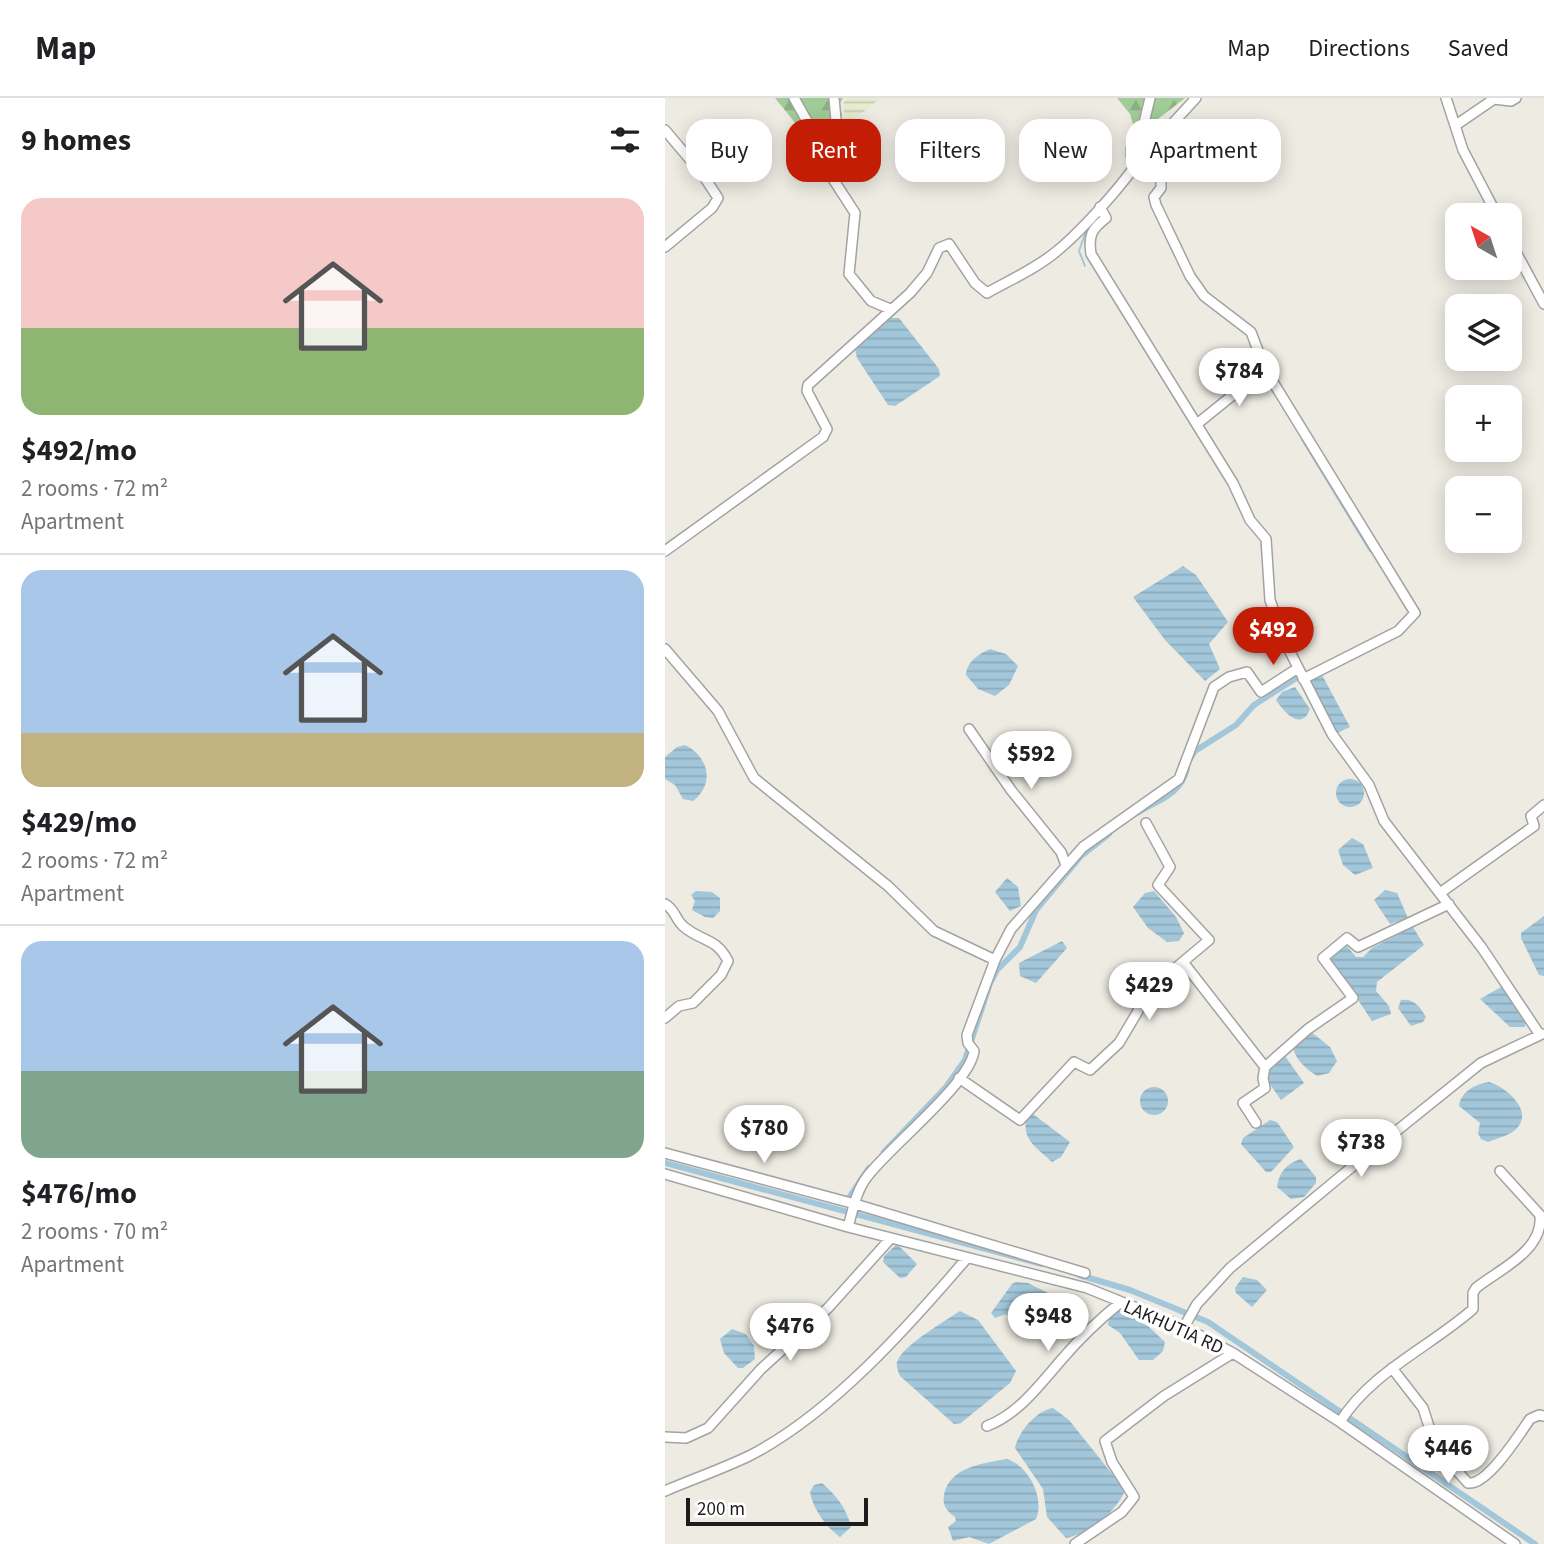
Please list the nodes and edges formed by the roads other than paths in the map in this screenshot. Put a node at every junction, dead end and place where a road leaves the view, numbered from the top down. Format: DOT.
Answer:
graph roads {
  1 [pos="794,98"];
  2 [pos="834,98"];
  3 [pos="1150,98"];
  4 [pos="1196,98"];
  5 [pos="1446,98"];
  6 [pos="1516,98"];
  7 [pos="804,119"];
  8 [pos="836,119"];
  9 [pos="1455,125"];
  10 [pos="665,130"];
  11 [pos="835,182"];
  12 [pos="1491,203"];
  13 [pos="1103,211"];
  14 [pos="665,247"];
  15 [pos="1523,265"];
  16 [pos="1544,304"];
  17 [pos="890,309"];
  18 [pos="1265,369"];
  19 [pos="1196,424"];
  20 [pos="665,551"];
  21 [pos="665,649"];
  22 [pos="1298,668"];
  23 [pos="1303,679"];
  24 [pos="969,729"];
  25 [pos="1544,805"];
  26 [pos="1146,823"];
  27 [pos="1066,865"];
  28 [pos="1440,893"];
  29 [pos="665,904"];
  30 [pos="1448,904"];
  31 [pos="995,960"];
  32 [pos="1183,962"];
  33 [pos="665,1018"];
  34 [pos="1542,1034"];
  35 [pos="1265,1067"];
  36 [pos="959,1078"];
  37 [pos="1256,1123"];
  38 [pos="665,1153"];
  39 [pos="1500,1171"];
  40 [pos="665,1174"];
  41 [pos="855,1204"];
  42 [pos="848,1227"];
  43 [pos="891,1238"];
  44 [pos="967,1258"];
  45 [pos="1085,1273"];
  46 [pos="1121,1302"];
  47 [pos="1184,1327"];
  48 [pos="1233,1353"];
  49 [pos="1392,1368"];
  50 [pos="1544,1416"];
  51 [pos="1340,1422"];
  52 [pos="987,1426"];
  53 [pos="665,1437"];
  54 [pos="665,1491"];
  55 [pos="1509,1543"];
  56 [pos="1075,1544"];
  1 -- 7 [label="street"];
  2 -- 8 [label="street"];
  3 -- 13 [label="street"];
  4 -- 18 [label="street"];
  5 -- 9 [label="street"];
  6 -- 9 [label="street"];
  9 -- 12 [label="street"];
  10 -- 14 [label="street"];
  11 -- 17 [label="street"];
  13 -- 17 [label="street"];
  13 -- 19 [label="street"];
  15 -- 16 [label="street"];
  17 -- 20 [label="street"];
  18 -- 19 [label="street"];
  18 -- 23 [label="street"];
  19 -- 22 [label="street"];
  21 -- 31 [label="street"];
  22 -- 23 [label="street"];
  22 -- 27 [label="street"];
  23 -- 28 [label="street"];
  24 -- 27 [label="street"];
  25 -- 28 [label="street"];
  26 -- 32 [label="street"];
  27 -- 31 [label="street"];
  28 -- 30 [label="street"];
  29 -- 33 [label="street"];
  30 -- 34 [label="street"];
  30 -- 35 [label="street"];
  31 -- 36 [label="street"];
  32 -- 35 [label="street"];
  32 -- 36 [label="street"];
  34 -- 47 [label="street"];
  35 -- 37 [label="street"];
  36 -- 41 [label="street"];
  38 -- 41 [label="street"];
  39 -- 49 [label="street"];
  40 -- 42 [label="street, LAKHUTIA RD"];
  41 -- 42 [label="street"];
  41 -- 45 [label="street"];
  42 -- 43 [label="street, LAKHUTIA RD"];
  43 -- 44 [label="street, LAKHUTIA RD"];
  43 -- 53 [label="street"];
  44 -- 46 [label="street, LAKHUTIA RD"];
  44 -- 54 [label="street"];
  46 -- 47 [label="street, LAKHUTIA RD"];
  46 -- 52 [label="street"];
  47 -- 48 [label="street, LAKHUTIA RD"];
  48 -- 51 [label="street, LAKHUTIA RD"];
  48 -- 56 [label="street"];
  49 -- 50 [label="street"];
  49 -- 51 [label="street"];
  51 -- 55 [label="street, LAKHUTIA RD"];
}
